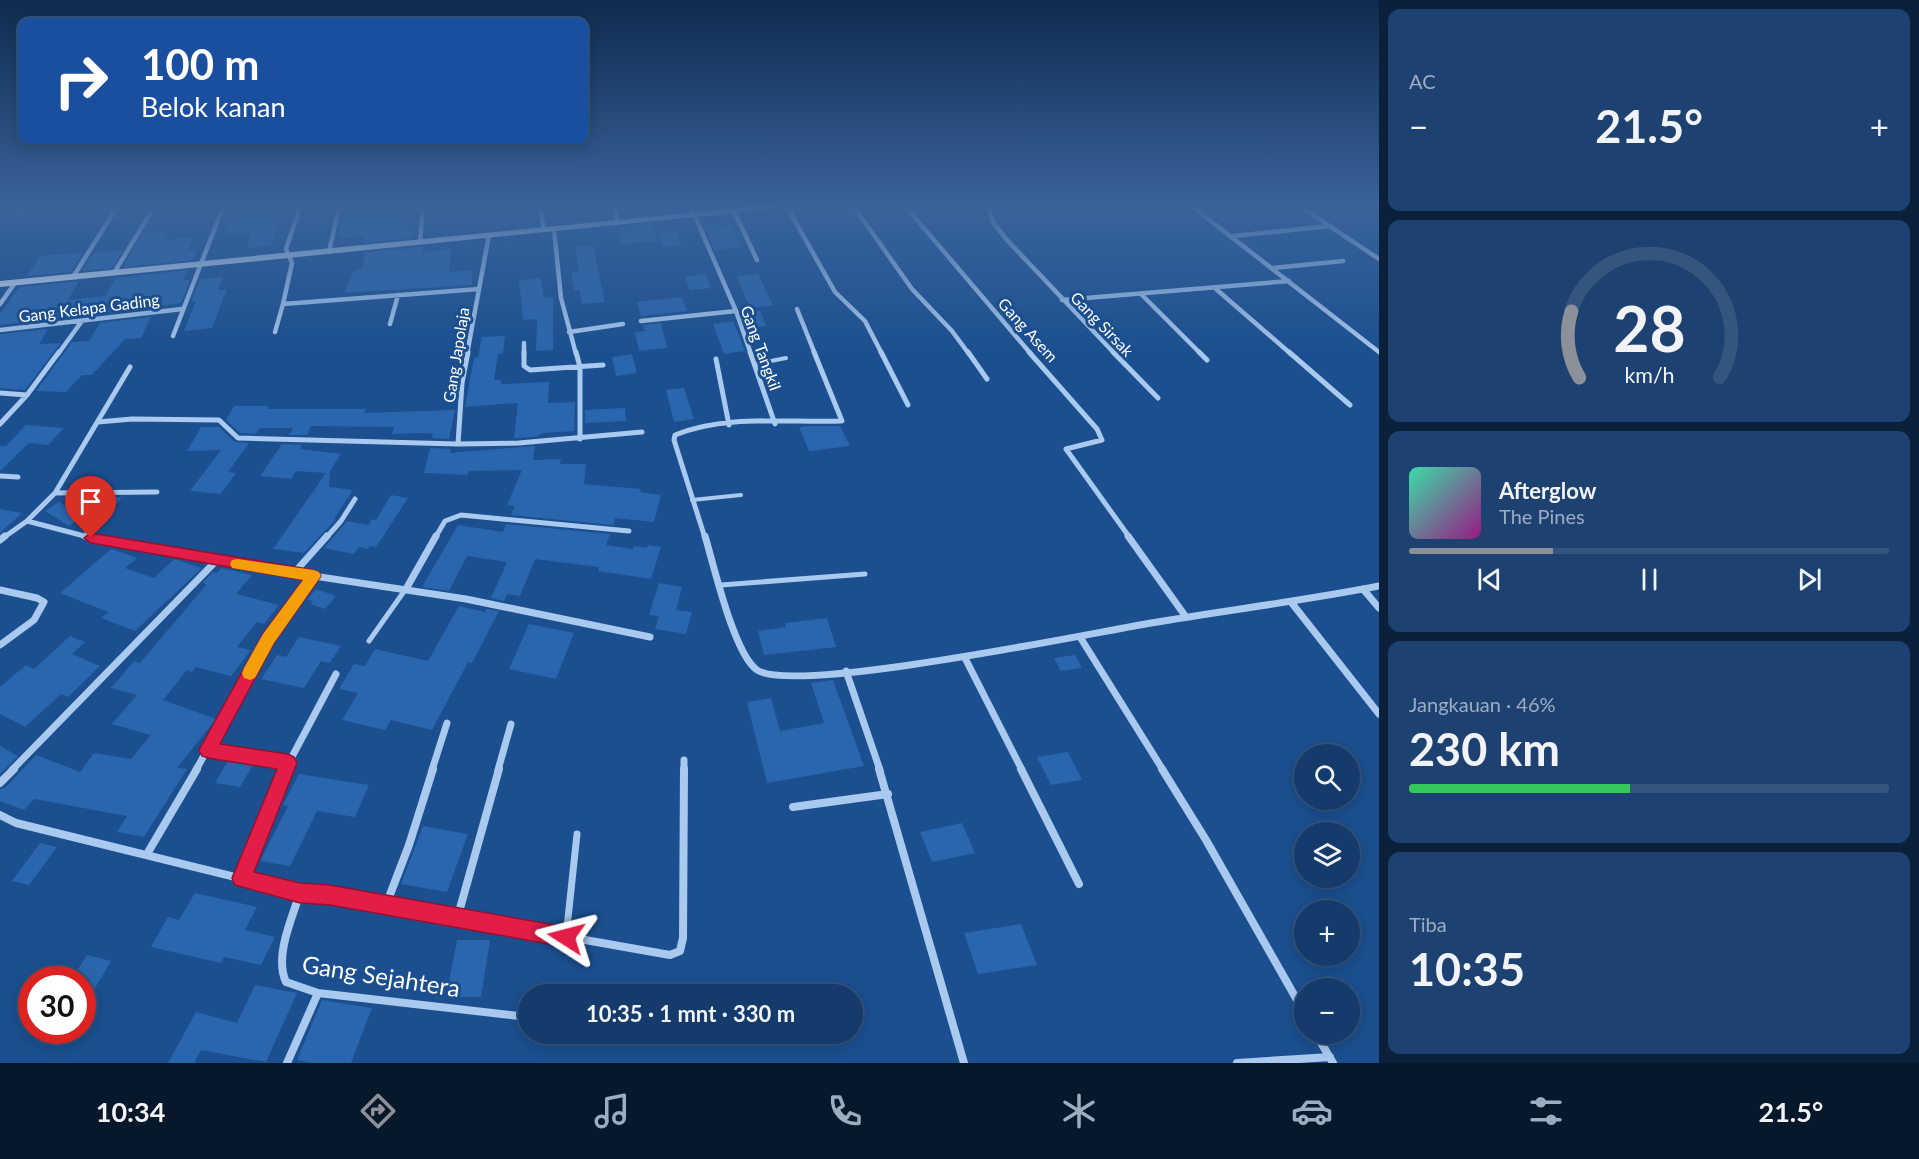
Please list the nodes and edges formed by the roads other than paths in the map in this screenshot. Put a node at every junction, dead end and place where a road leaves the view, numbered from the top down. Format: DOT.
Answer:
graph roads {
  1 [pos="86,257"];
  2 [pos="124,257"];
  3 [pos="202,257"];
  4 [pos="271,257"];
  5 [pos="288,257"];
  6 [pos="485,257"];
  7 [pos="556,257"];
  8 [pos="713,257"];
  9 [pos="755,257"];
  10 [pos="815,257"];
  11 [pos="889,257"];
  12 [pos="947,257"];
  13 [pos="1022,257"];
  14 [pos="1259,257"];
  15 [pos="757,260"];
  16 [pos="1343,261"];
  17 [pos="199,264"];
  18 [pos="1273,268"];
  19 [pos="114,273"];
  20 [pos="73,277"];
  21 [pos="1289,281"];
  22 [pos="15,283"];
  23 [pos="0,284"];
  24 [pos="479,289"];
  25 [pos="1216,289"];
  26 [pos="1140,294"];
  27 [pos="398,295"];
  28 [pos="1062,300"];
  29 [pos="0,304"];
  30 [pos="283,304"];
  31 [pos="182,309"];
  32 [pos="797,309"];
  33 [pos="736,311"];
  34 [pos="82,321"];
  35 [pos="641,321"];
  36 [pos="390,324"];
  37 [pos="623,324"];
  38 [pos="0,330"];
  39 [pos="275,332"];
  40 [pos="569,333"];
  41 [pos="173,336"];
  42 [pos="524,343"];
  43 [pos="1379,352"];
  44 [pos="716,358"];
  45 [pos="786,358"];
  46 [pos="1207,360"];
  47 [pos="756,364"];
  48 [pos="603,365"];
  49 [pos="130,367"];
  50 [pos="580,367"];
  51 [pos="987,379"];
  52 [pos="0,393"];
  53 [pos="27,395"];
  54 [pos="1158,398"];
  55 [pos="908,405"];
  56 [pos="1350,405"];
  57 [pos="98,422"];
  58 [pos="0,424"];
  59 [pos="775,424"];
  60 [pos="729,425"];
  61 [pos="642,432"];
  62 [pos="579,439"];
  63 [pos="458,444"];
  64 [pos="0,476"];
  65 [pos="18,477"];
  66 [pos="157,492"];
  67 [pos="55,493"];
  68 [pos="741,495"];
  69 [pos="356,499"];
  70 [pos="692,500"];
  71 [pos="27,521"];
  72 [pos="629,531"];
  73 [pos="0,540"];
  74 [pos="216,561"];
  75 [pos="294,573"];
  76 [pos="865,574"];
  77 [pos="314,576"];
  78 [pos="721,585"];
  79 [pos="1379,586"];
  80 [pos="406,589"];
  81 [pos="1363,589"];
  82 [pos="0,590"];
  83 [pos="1291,602"];
  84 [pos="1379,608"];
  85 [pos="1186,617"];
  86 [pos="650,637"];
  87 [pos="1080,637"];
  88 [pos="369,641"];
  89 [pos="0,645"];
  90 [pos="965,658"];
  91 [pos="846,671"];
  92 [pos="336,674"];
  93 [pos="1379,714"];
  94 [pos="447,723"];
  95 [pos="511,724"];
  96 [pos="208,750"];
  97 [pos="684,760"];
  98 [pos="288,763"];
  99 [pos="0,783"];
  100 [pos="888,794"];
  101 [pos="793,807"];
  102 [pos="0,815"];
  103 [pos="578,834"];
  104 [pos="147,854"];
  105 [pos="242,878"];
  106 [pos="1079,884"];
  107 [pos="300,893"];
  108 [pos="386,905"];
  109 [pos="457,919"];
  110 [pos="566,937"];
  111 [pos="318,993"];
  112 [pos="1294,995"];
  113 [pos="518,1016"];
  114 [pos="1322,1044"];
  115 [pos="1331,1060"];
  116 [pos="287,1063"];
  117 [pos="964,1063"];
  118 [pos="1237,1063"];
  1 -- 20 [label="street"];
  2 -- 19 [label="street"];
  3 -- 17 [label="street"];
  4 -- 17 [label="street"];
  5 -- 30 [label="street"];
  6 -- 24 [label="street, Gang Japolaja"];
  7 -- 40 [label="street"];
  8 -- 33 [label="street, Gang Tangkil"];
  9 -- 15 [label="street"];
  10 -- 55 [label="street"];
  11 -- 51 [label="street"];
  12 -- 85 [label="street, Gang Asem"];
  13 -- 28 [label="street, Gang Sirsak"];
  14 -- 18 [label="street"];
  16 -- 18 [label="street"];
  17 -- 19 [label="street"];
  17 -- 31 [label="street"];
  18 -- 21 [label="street"];
  19 -- 20 [label="street"];
  20 -- 22 [label="street"];
  21 -- 25 [label="street"];
  21 -- 43 [label="street"];
  22 -- 23 [label="street"];
  22 -- 29 [label="street, Gang Kelapa Gading"];
  24 -- 27 [label="street"];
  24 -- 63 [label="street, Gang Japolaja"];
  25 -- 26 [label="street"];
  25 -- 56 [label="street"];
  26 -- 28 [label="street"];
  26 -- 46 [label="street"];
  27 -- 30 [label="street"];
  27 -- 36 [label="street"];
  28 -- 54 [label="street, Gang Sirsak"];
  30 -- 39 [label="street"];
  31 -- 34 [label="street, Gang Kelapa Gading"];
  31 -- 41 [label="street"];
  32 -- 59 [label="street"];
  33 -- 35 [label="street"];
  33 -- 47 [label="street, Gang Tangkil"];
  34 -- 38 [label="street, Gang Kelapa Gading"];
  34 -- 53 [label="street"];
  37 -- 40 [label="street"];
  40 -- 50 [label="street"];
  42 -- 50 [label="street"];
  44 -- 60 [label="street"];
  45 -- 47 [label="lane"];
  47 -- 59 [label="street, Gang Tangkil"];
  48 -- 50 [label="street"];
  49 -- 57 [label="street"];
  50 -- 62 [label="street"];
  52 -- 53 [label="street"];
  53 -- 58 [label="street"];
  57 -- 63 [label="street"];
  57 -- 67 [label="street"];
  59 -- 60 [label="street"];
  60 -- 70 [label="street"];
  61 -- 62 [label="street"];
  62 -- 63 [label="street"];
  64 -- 65 [label="street"];
  66 -- 67 [label="street"];
  67 -- 71 [label="street"];
  68 -- 70 [label="lane"];
  69 -- 75 [label="street"];
  70 -- 78 [label="street"];
  71 -- 73 [label="street"];
  71 -- 74 [label="street"];
  72 -- 80 [label="street"];
  74 -- 75 [label="street"];
  74 -- 99 [label="street"];
  75 -- 77 [label="street"];
  76 -- 78 [label="lane"];
  77 -- 80 [label="street"];
  77 -- 96 [label="street"];
  78 -- 91 [label="street"];
  79 -- 81 [label="street"];
  80 -- 86 [label="street"];
  80 -- 88 [label="lane"];
  81 -- 83 [label="street"];
  81 -- 84 [label="street"];
  82 -- 89 [label="street"];
  83 -- 85 [label="street"];
  83 -- 93 [label="street"];
  85 -- 87 [label="street"];
  87 -- 90 [label="street"];
  87 -- 112 [label="street"];
  90 -- 91 [label="street"];
  90 -- 106 [label="street"];
  91 -- 100 [label="street"];
  92 -- 98 [label="street"];
  94 -- 108 [label="street"];
  95 -- 109 [label="street"];
  96 -- 98 [label="street"];
  96 -- 104 [label="street"];
  97 -- 110 [label="street"];
  98 -- 105 [label="street"];
  100 -- 101 [label="street"];
  100 -- 117 [label="street"];
  102 -- 104 [label="street"];
  103 -- 110 [label="lane"];
  104 -- 105 [label="street"];
  105 -- 107 [label="street"];
  107 -- 108 [label="street"];
  107 -- 111 [label="street, Gang Sejahtera"];
  108 -- 109 [label="street"];
  109 -- 110 [label="street"];
  111 -- 113 [label="street, Gang Sejahtera"];
  111 -- 116 [label="street"];
  114 -- 115 [label="street"];
  115 -- 118 [label="street"];
}
